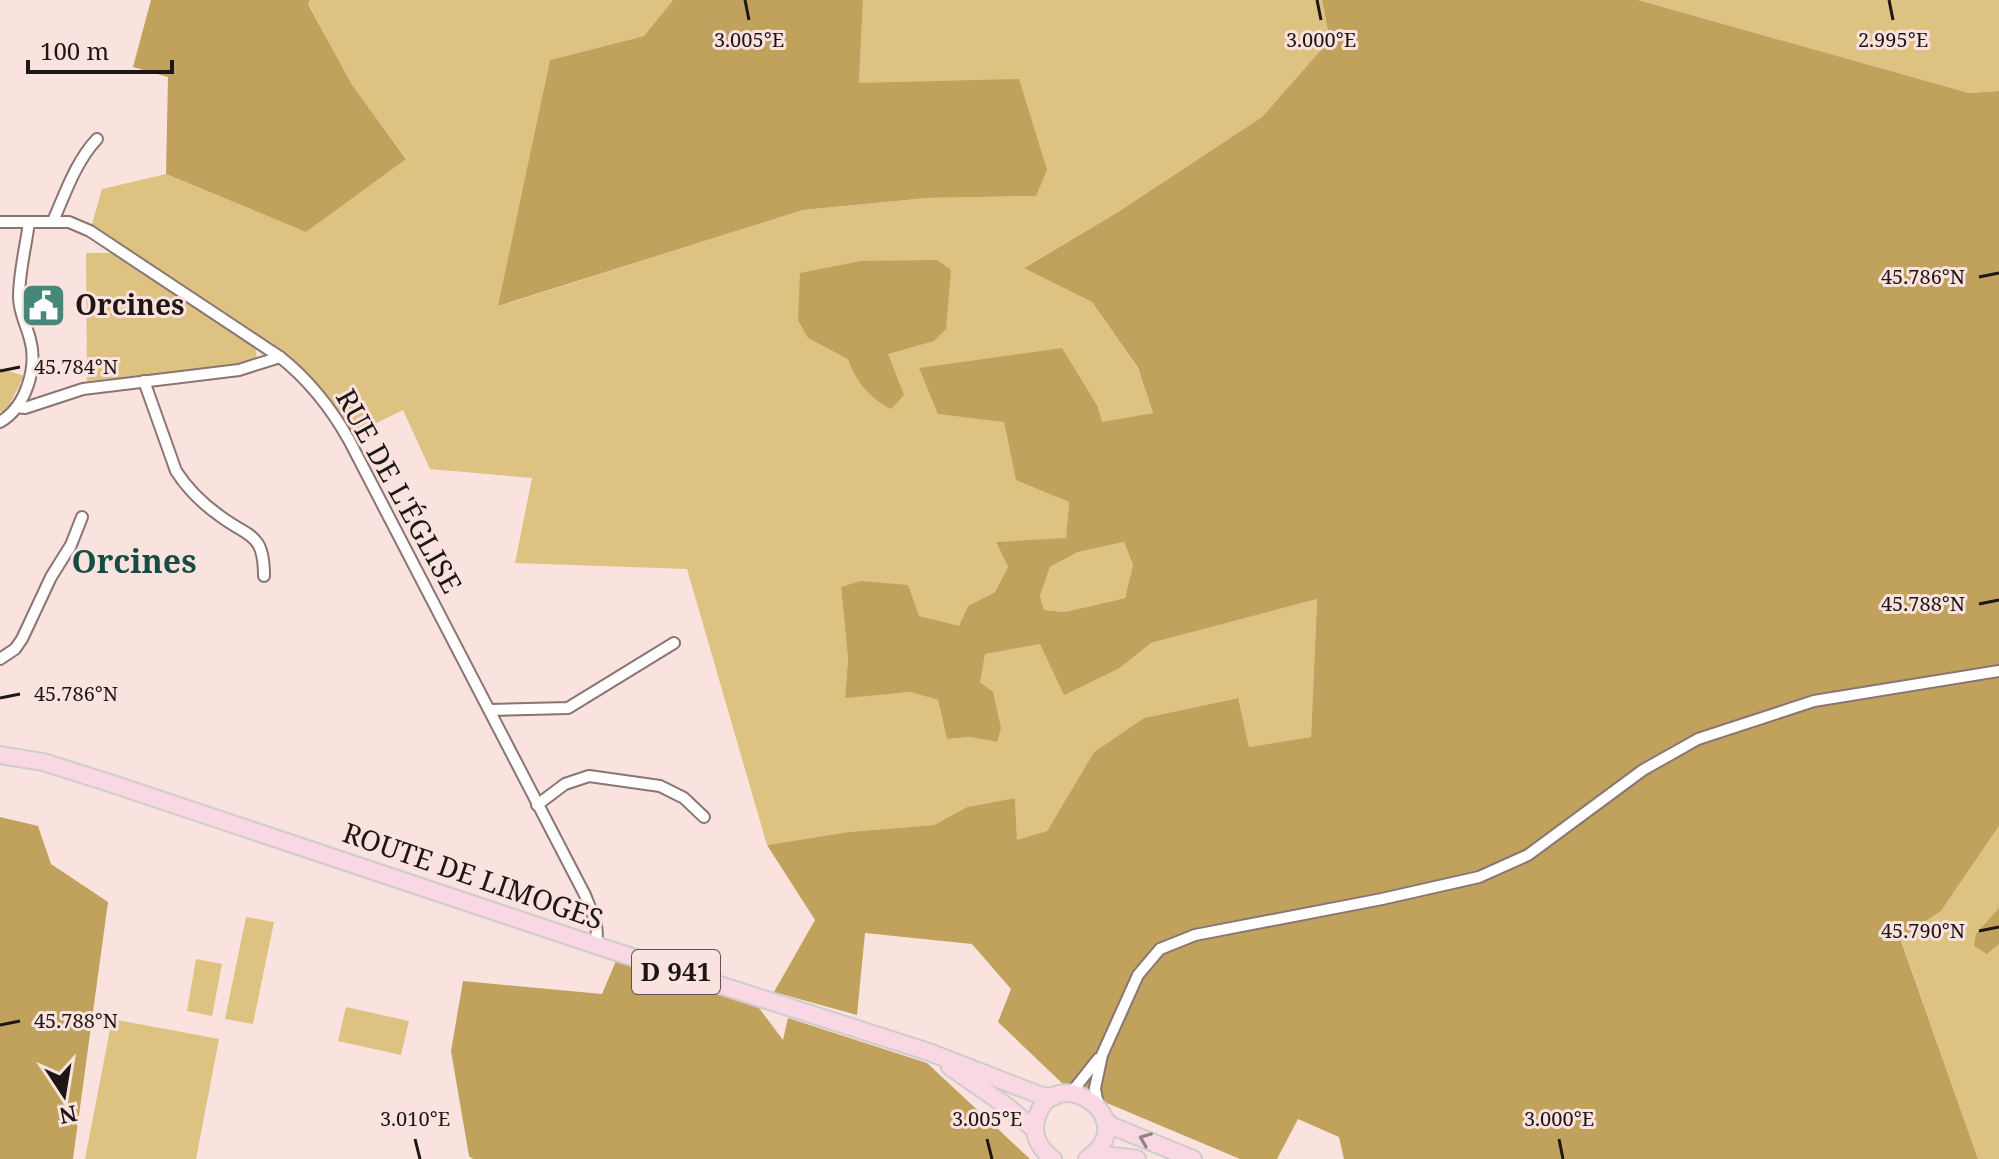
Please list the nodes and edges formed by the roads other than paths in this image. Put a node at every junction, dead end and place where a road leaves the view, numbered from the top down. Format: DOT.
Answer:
graph roads {
  1 [pos="97,139"];
  2 [pos="53,221"];
  3 [pos="0,222"];
  4 [pos="29,222"];
  5 [pos="280,357"];
  6 [pos="144,381"];
  7 [pos="17,407"];
  8 [pos="0,422"];
  9 [pos="82,517"];
  10 [pos="264,576"];
  11 [pos="674,643"];
  12 [pos="0,659"];
  13 [pos="1999,671"];
  14 [pos="490,710"];
  15 [pos="0,755"];
  16 [pos="537,805"];
  17 [pos="704,817"];
  18 [pos="595,945"];
  19 [pos="929,1052"];
  20 [pos="1102,1055"];
  21 [pos="1063,1095"];
  22 [pos="1101,1113"];
  23 [pos="1035,1130"];
  24 [pos="1053,1159"];
  25 [pos="1088,1159"];
  26 [pos="1137,1159"];
  27 [pos="1193,1159"];
  1 -- 2 [label="street"];
  2 -- 4 [label="street, RUE DE L'ÉGLISE"];
  2 -- 5 [label="street, RUE DE L'ÉGLISE"];
  3 -- 4 [label="street, RUE DE L'ÉGLISE"];
  4 -- 7 [label="street"];
  5 -- 6 [label="street"];
  5 -- 14 [label="street, RUE DE L'ÉGLISE"];
  6 -- 7 [label="street"];
  6 -- 10 [label="street"];
  7 -- 8 [label="street"];
  9 -- 12 [label="street"];
  11 -- 14 [label="street"];
  13 -- 20 [label="street"];
  14 -- 16 [label="street, RUE DE L'ÉGLISE"];
  15 -- 18 [label="main road, ROUTE DE LIMOGES / D 941"];
  16 -- 17 [label="street"];
  16 -- 18 [label="street, RUE DE L'ÉGLISE"];
  18 -- 19 [label="main road, ROUTE DE LIMOGES / D 941"];
  19 -- 21 [label="main road, ROUTE DE LIMOGES / D 941"];
  19 -- 23 [label="main road, ROUTE DE LIMOGES / D 941"];
  20 -- 21 [label="street"];
  20 -- 22 [label="street"];
  21 -- 22 [label="main road, ROUTE DE LIMOGES"];
  21 -- 23 [label="main road"];
  22 -- 25 [label="main road"];
  27 -- 22 [label="main road, one-way"];
  23 -- 24 [label="main road, ROUTE DE LIMOGES"];
  25 -- 26 [label="main road"];
}
